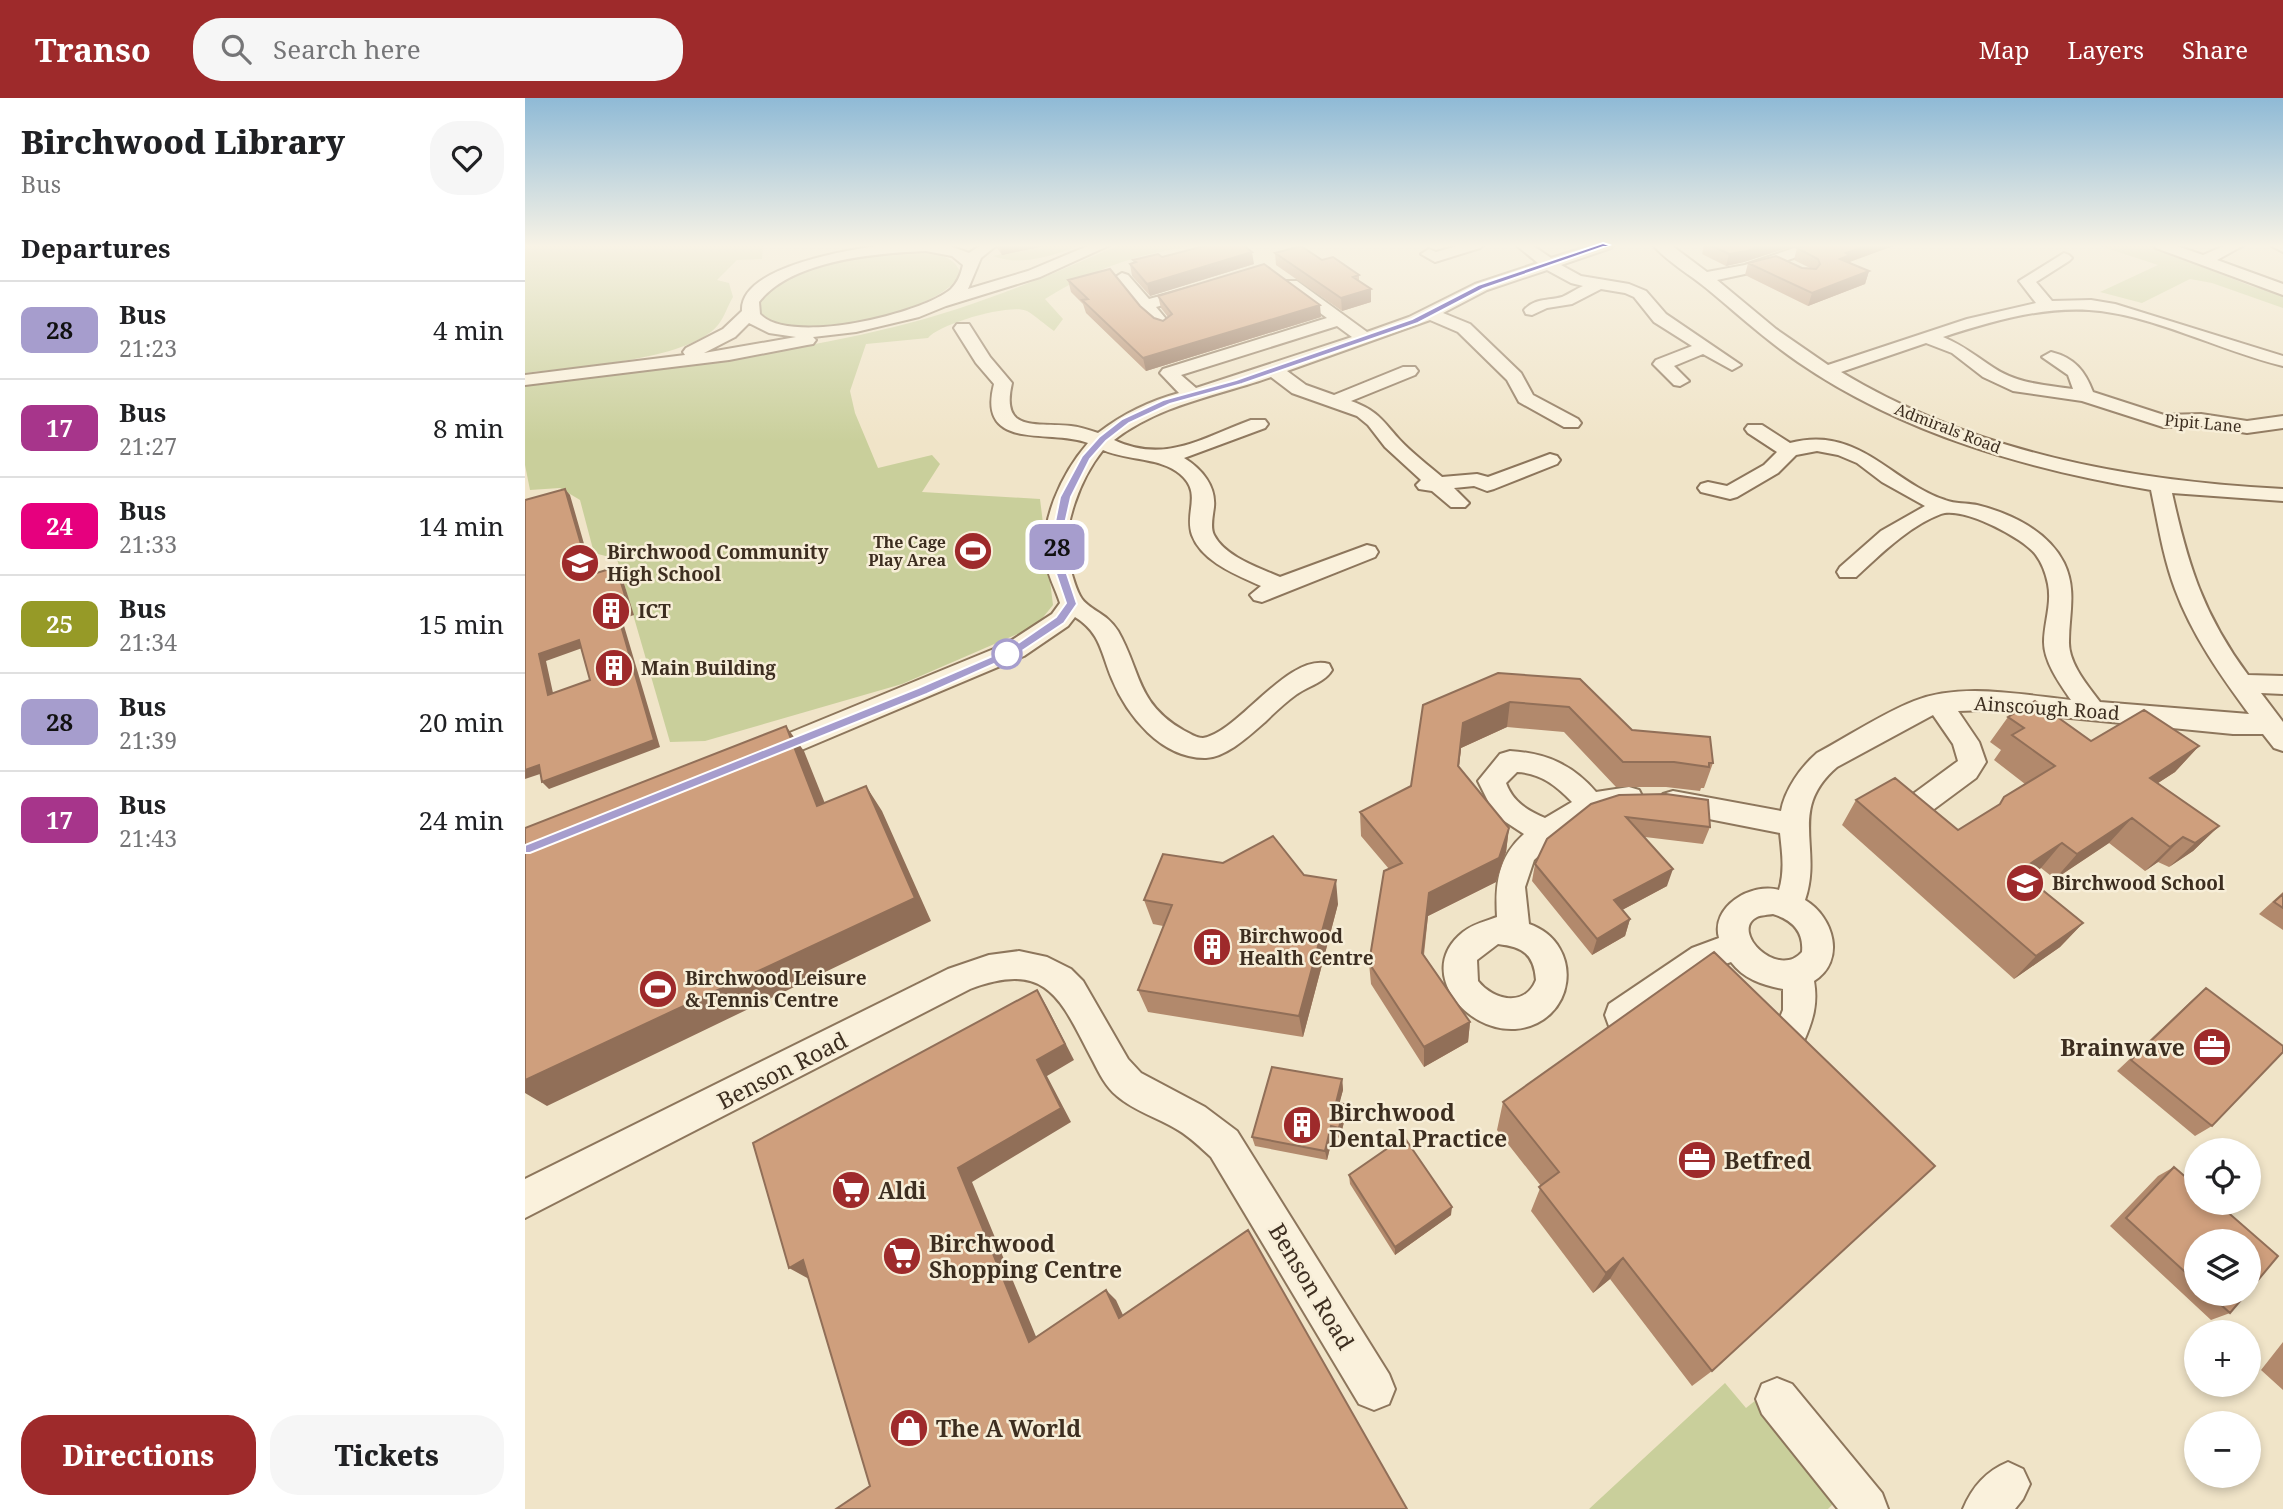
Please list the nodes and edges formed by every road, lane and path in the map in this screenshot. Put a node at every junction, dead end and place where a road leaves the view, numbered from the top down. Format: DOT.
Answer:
graph roads {
  1 [pos="913,311"];
  2 [pos="1150,311"];
  3 [pos="1327,311"];
  4 [pos="1437,311"];
  5 [pos="1654,311"];
  6 [pos="1746,311"];
  7 [pos="2020,311"];
  8 [pos="2119,311"];
  9 [pos="751,312"];
  10 [pos="1431,314"];
  11 [pos="1339,320"];
  12 [pos="962,326"];
  13 [pos="1164,326"];
  14 [pos="854,329"];
  15 [pos="1926,337"];
  16 [pos="1366,339"];
  17 [pos="1705,347"];
  18 [pos="2051,357"];
  19 [pos="2283,362"];
  20 [pos="1732,365"];
  21 [pos="645,366"];
  22 [pos="1274,370"];
  23 [pos="1409,371"];
  24 [pos="1826,372"];
  25 [pos="525,380"];
  26 [pos="1680,381"];
  27 [pos="1192,395"];
  28 [pos="2085,396"];
  29 [pos="1335,401"];
  30 [pos="2283,422"];
  31 [pos="1571,423"];
  32 [pos="1258,424"];
  33 [pos="1755,429"];
  34 [pos="1103,439"];
  35 [pos="1789,451"];
  36 [pos="1166,458"];
  37 [pos="1550,460"];
  38 [pos="1436,483"];
  39 [pos="2160,484"];
  40 [pos="1413,488"];
  41 [pos="1707,488"];
  42 [pos="2283,495"];
  43 [pos="1458,503"];
  44 [pos="1940,506"];
  45 [pos="1367,552"];
  46 [pos="1848,572"];
  47 [pos="1072,604"];
  48 [pos="1321,670"];
  49 [pos="2241,684"];
  50 [pos="2283,685"];
  51 [pos="1939,705"];
  52 [pos="2092,710"];
  53 [pos="2277,733"];
  54 [pos="742,763"];
  55 [pos="1590,804"];
  56 [pos="1912,810"];
  57 [pos="1793,824"];
  58 [pos="1547,831"];
  59 [pos="1788,906"];
  60 [pos="1514,931"];
  61 [pos="1736,946"];
  62 [pos="1796,974"];
  63 [pos="1621,1015"];
  64 [pos="1792,1031"];
  65 [pos="525,1199"];
  66 [pos="1374,1389"];
  67 [pos="1777,1399"];
  68 [pos="1867,1509"];
  1 -- 14 [label="street"];
  2 -- 13 [label="street"];
  3 -- 11 [label="street"];
  4 -- 10 [label="street"];
  5 -- 17 [label="street"];
  6 -- 24 [label="street, Admirals Road"];
  7 -- 15 [label="street"];
  8 -- 19 [label="street"];
  9 -- 14 [label="street"];
  9 -- 21 [label="street"];
  10 -- 16 [label="street"];
  10 -- 31 [label="street"];
  11 -- 16 [label="street"];
  11 -- 27 [label="street"];
  12 -- 34 [label="street"];
  14 -- 21 [label="street"];
  15 -- 24 [label="street"];
  15 -- 28 [label="street, Pipit Lane"];
  16 -- 22 [label="street"];
  17 -- 20 [label="street"];
  17 -- 26 [label="street"];
  18 -- 28 [label="street"];
  21 -- 25 [label="street"];
  22 -- 27 [label="street"];
  22 -- 29 [label="street"];
  23 -- 29 [label="street"];
  24 -- 39 [label="street, Admirals Road"];
  27 -- 34 [label="street"];
  28 -- 30 [label="street, Pipit Lane"];
  29 -- 38 [label="street"];
  32 -- 36 [label="street"];
  33 -- 35 [label="street"];
  34 -- 36 [label="street"];
  34 -- 47 [label="street"];
  35 -- 41 [label="street"];
  35 -- 44 [label="street"];
  36 -- 45 [label="street"];
  37 -- 38 [label="street"];
  38 -- 40 [label="street"];
  38 -- 43 [label="street"];
  39 -- 42 [label="street, Admirals Road"];
  39 -- 49 [label="street"];
  44 -- 46 [label="street"];
  44 -- 52 [label="street"];
  47 -- 48 [label="street"];
  47 -- 54 [label="street"];
  49 -- 50 [label="street"];
  49 -- 53 [label="street"];
  51 -- 52 [label="street, Ainscough Road"];
  51 -- 56 [label="street"];
  51 -- 57 [label="street, Ainscough Road"];
  52 -- 53 [label="street, Ainscough Road"];
  55 -- 57 [label="street"];
  55 -- 58 [label="street"];
  55 -- 58 [label="street"];
  57 -- 59 [label="street, Ainscough Road"];
  58 -- 60 [label="street"];
  59 -- 61 [label="street"];
  59 -- 62 [label="street"];
  61 -- 62 [label="street"];
  61 -- 63 [label="street"];
  62 -- 64 [label="street"];
  65 -- 66 [label="street, Benson Road"];
  67 -- 68 [label="street"];
}
